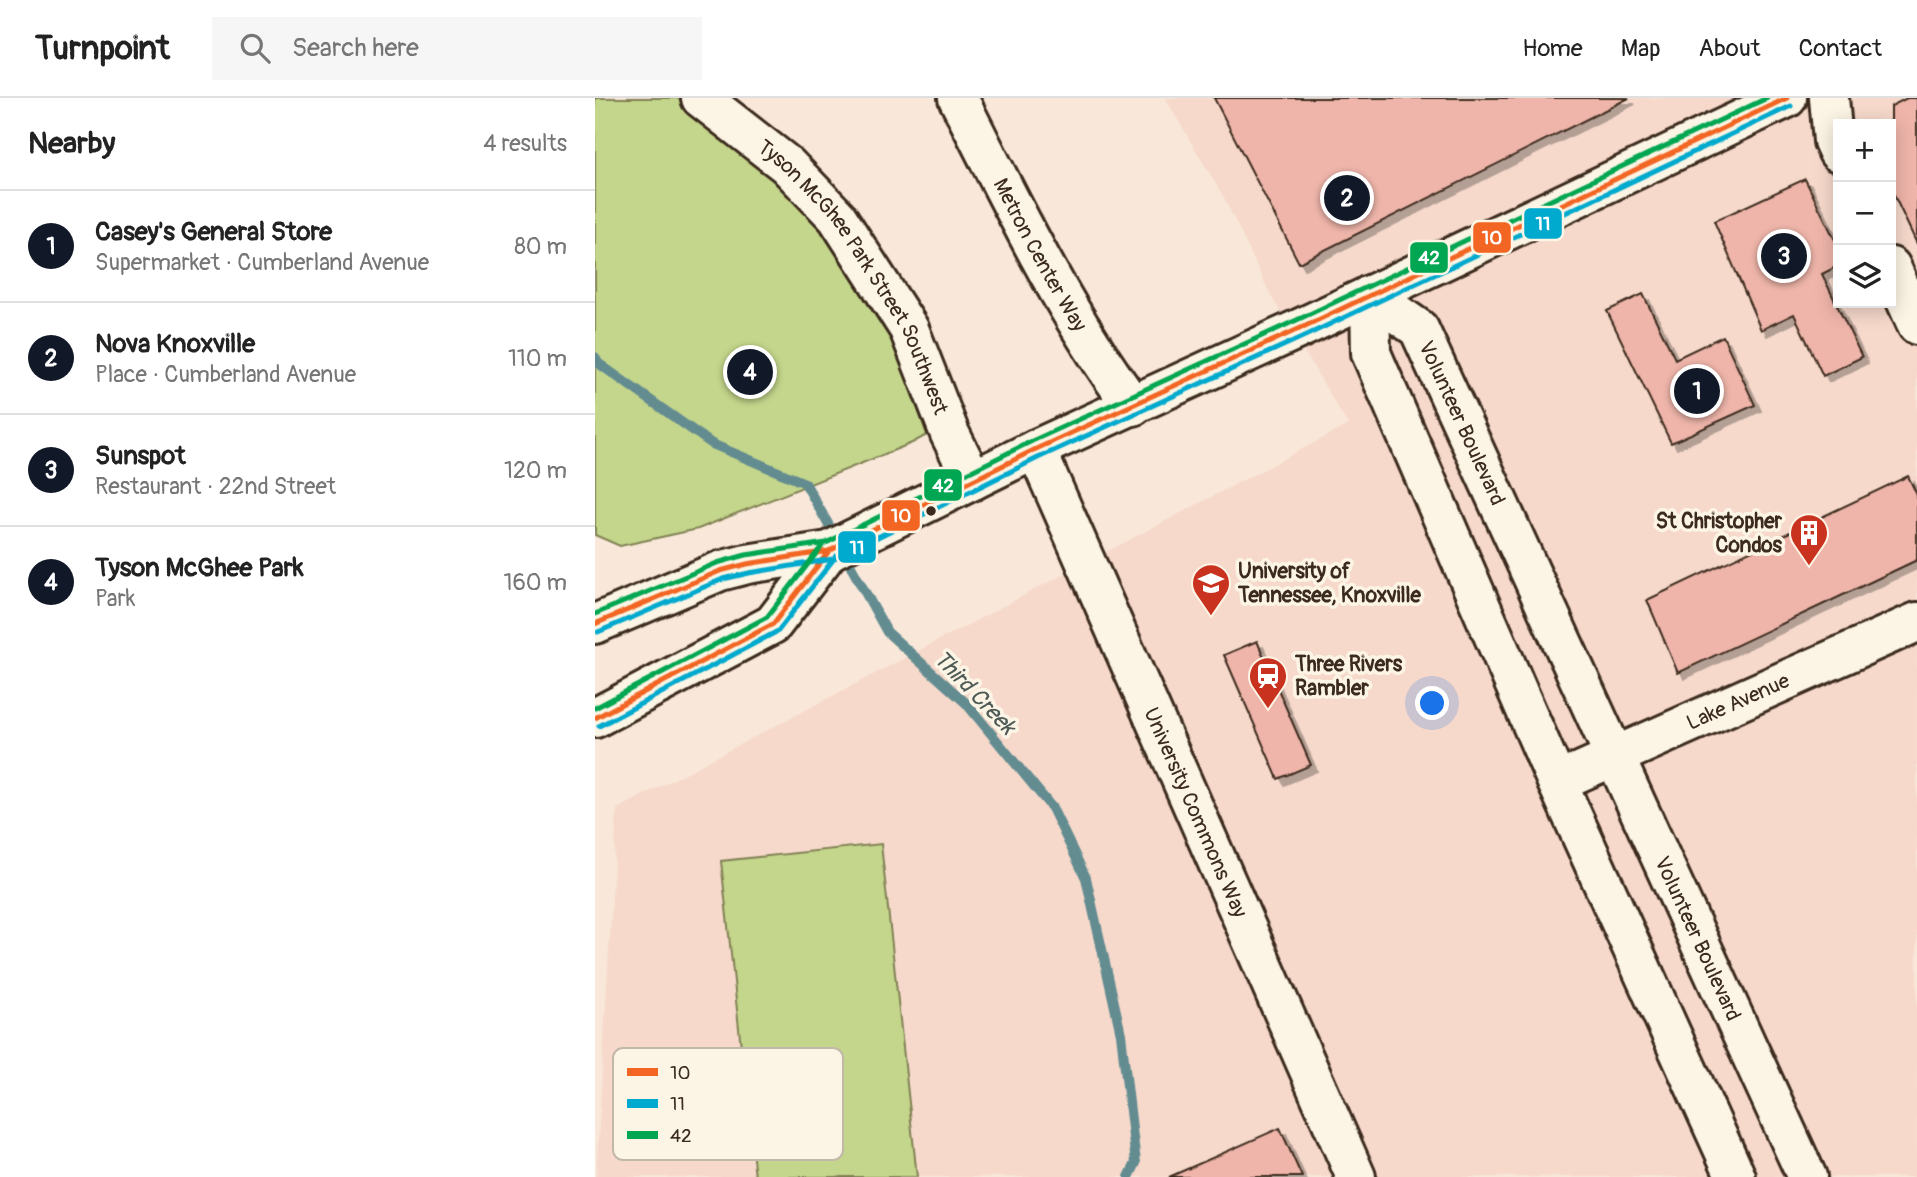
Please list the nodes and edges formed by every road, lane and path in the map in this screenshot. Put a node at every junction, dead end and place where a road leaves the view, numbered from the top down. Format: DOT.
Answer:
graph roads {
  1 [pos="701,98"];
  2 [pos="958,98"];
  3 [pos="1787,98"];
  4 [pos="1829,98"];
  5 [pos="1833,141"];
  6 [pos="1896,278"];
  7 [pos="1370,295"];
  8 [pos="1917,325"];
  9 [pos="1133,406"];
  10 [pos="1036,449"];
  11 [pos="973,480"];
  12 [pos="829,551"];
  13 [pos="1917,622"];
  14 [pos="595,624"];
  15 [pos="595,719"];
  16 [pos="1615,756"];
  17 [pos="1557,782"];
  18 [pos="1356,1177"];
  19 [pos="1736,1177"];
  20 [pos="1807,1177"];
  1 -- 11 [label="street, Tyson McGhee Park Street Southwest"];
  2 -- 9 [label="street, Metron Center Way"];
  3 -- 7 [label="street"];
  4 -- 5 [label="street"];
  6 -- 8 [label="street"];
  7 -- 9 [label="street"];
  7 -- 16 [label="street, Volunteer Boulevard"];
  7 -- 17 [label="street"];
  9 -- 10 [label="street"];
  10 -- 11 [label="street"];
  10 -- 18 [label="street, University Commons Way"];
  11 -- 12 [label="street"];
  12 -- 14 [label="street"];
  12 -- 15 [label="street"];
  13 -- 16 [label="street, Lake Avenue"];
  16 -- 17 [label="street, Lake Avenue"];
  16 -- 20 [label="street, Volunteer Boulevard"];
  17 -- 19 [label="street"];
}
